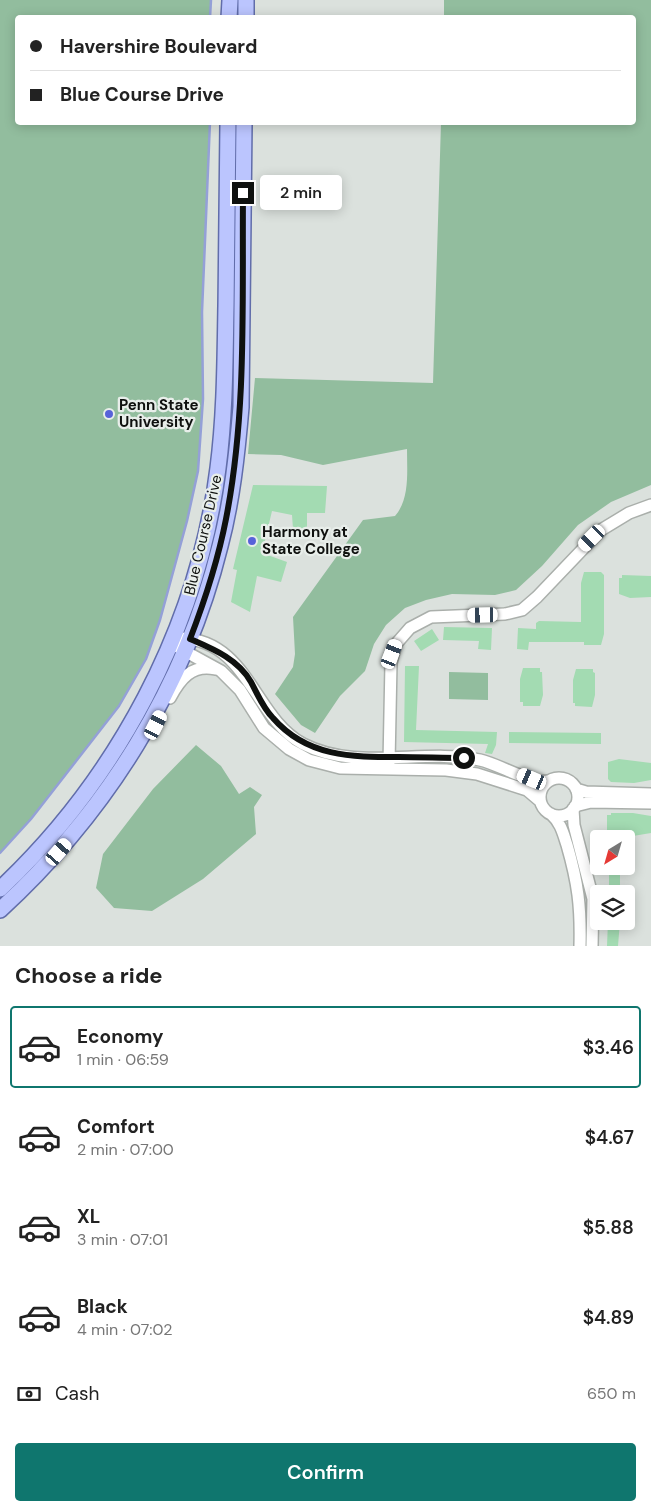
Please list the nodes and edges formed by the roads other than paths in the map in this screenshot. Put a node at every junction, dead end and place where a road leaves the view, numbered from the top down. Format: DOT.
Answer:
graph roads {
  1 [pos="230,0"];
  2 [pos="246,0"];
  3 [pos="229,15"];
  4 [pos="246,15"];
  5 [pos="228,125"];
  6 [pos="244,125"];
  7 [pos="651,505"];
  8 [pos="173,640"];
  9 [pos="187,645"];
  10 [pos="221,672"];
  11 [pos="389,757"];
  12 [pos="389,770"];
  13 [pos="548,781"];
  14 [pos="576,789"];
  15 [pos="651,794"];
  16 [pos="540,801"];
  17 [pos="651,803"];
  18 [pos="574,807"];
  19 [pos="551,814"];
  20 [pos="78,829"];
  21 [pos="0,888"];
  22 [pos="0,910"];
  23 [pos="580,946"];
  24 [pos="592,946"];
  1 -- 3 [label="main road"];
  2 -- 4 [label="main road"];
  5 -- 8 [label="main road, Blue Course Drive"];
  6 -- 9 [label="main road, Blue Course Drive"];
  7 -- 11 [label="street"];
  8 -- 9 [label="street"];
  8 -- 21 [label="main road, Blue Course Drive"];
  9 -- 10 [label="street"];
  9 -- 11 [label="street"];
  9 -- 20 [label="main road, Blue Course Drive"];
  10 -- 12 [label="street"];
  10 -- 20 [label="street"];
  11 -- 12 [label="street"];
  11 -- 13 [label="street"];
  12 -- 16 [label="street"];
  13 -- 14 [label="street"];
  13 -- 16 [label="street"];
  14 -- 15 [label="street"];
  14 -- 18 [label="street"];
  16 -- 19 [label="street"];
  17 -- 18 [label="street"];
  18 -- 19 [label="street"];
  18 -- 24 [label="street"];
  19 -- 23 [label="street"];
  20 -- 22 [label="main road, Blue Course Drive"];
}
